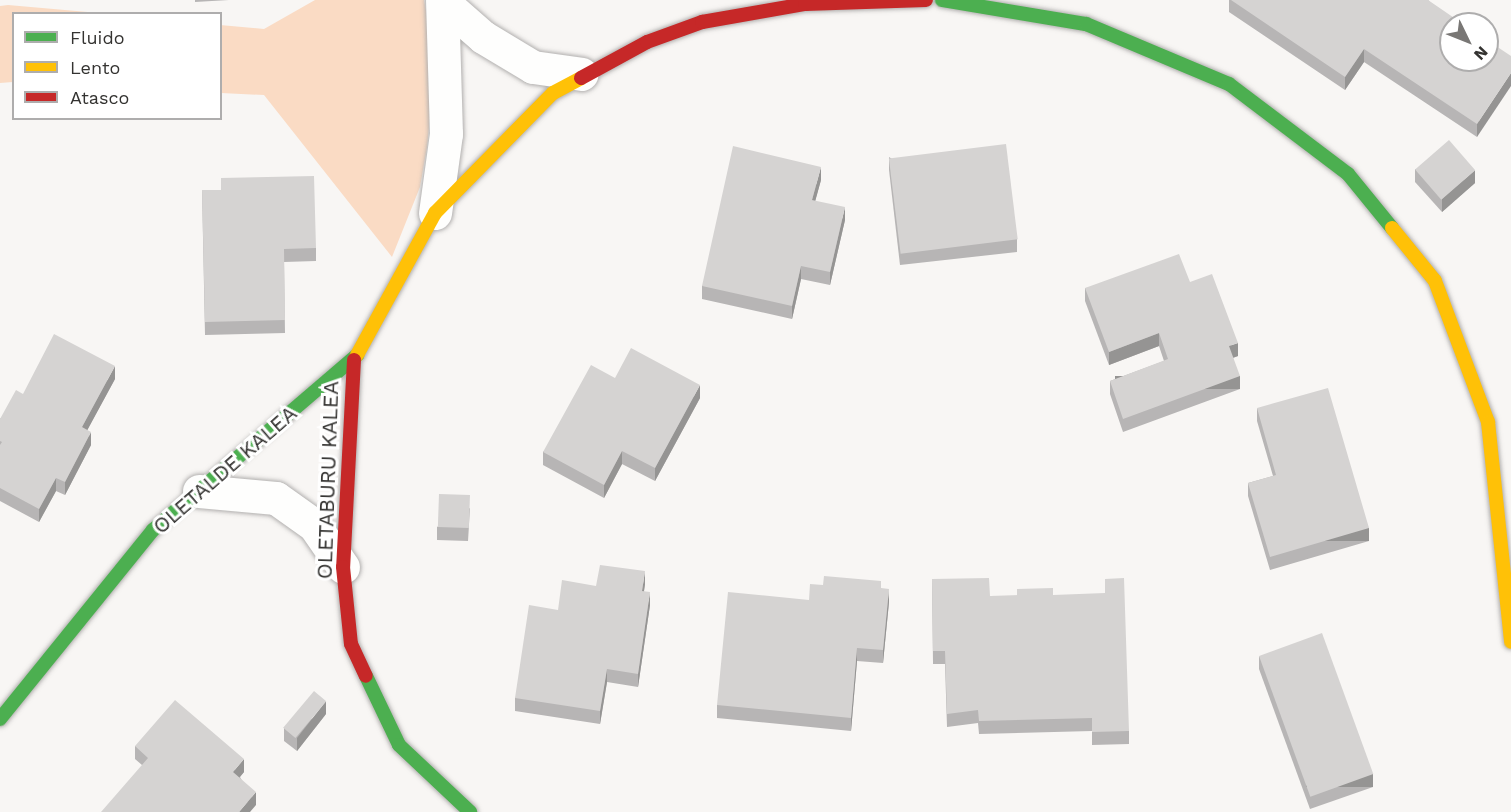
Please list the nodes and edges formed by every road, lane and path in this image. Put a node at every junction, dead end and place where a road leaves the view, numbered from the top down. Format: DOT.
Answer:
graph roads {
  1 [pos="926,0"];
  2 [pos="942,0"];
  3 [pos="443,1"];
  4 [pos="582,74"];
  5 [pos="435,213"];
  6 [pos="354,360"];
  7 [pos="199,491"];
  8 [pos="342,567"];
  9 [pos="1511,642"];
  10 [pos="0,719"];
  11 [pos="470,812"];
  1 -- 4 [label="street, OLETALDE KALEA"];
  2 -- 9 [label="street"];
  3 -- 4 [label="street, OLETALDE KALEA"];
  3 -- 5 [label="street, OLETALDE KALEA"];
  4 -- 5 [label="street, OLETALDE KALEA"];
  5 -- 6 [label="street, OLETALDE KALEA"];
  6 -- 7 [label="street, OLETALDE KALEA"];
  6 -- 8 [label="street, OLETABURU KALEA"];
  7 -- 8 [label="street"];
  7 -- 10 [label="street, OLETALDE KALEA"];
  8 -- 11 [label="street, OLETABURU KALEA"];
}
